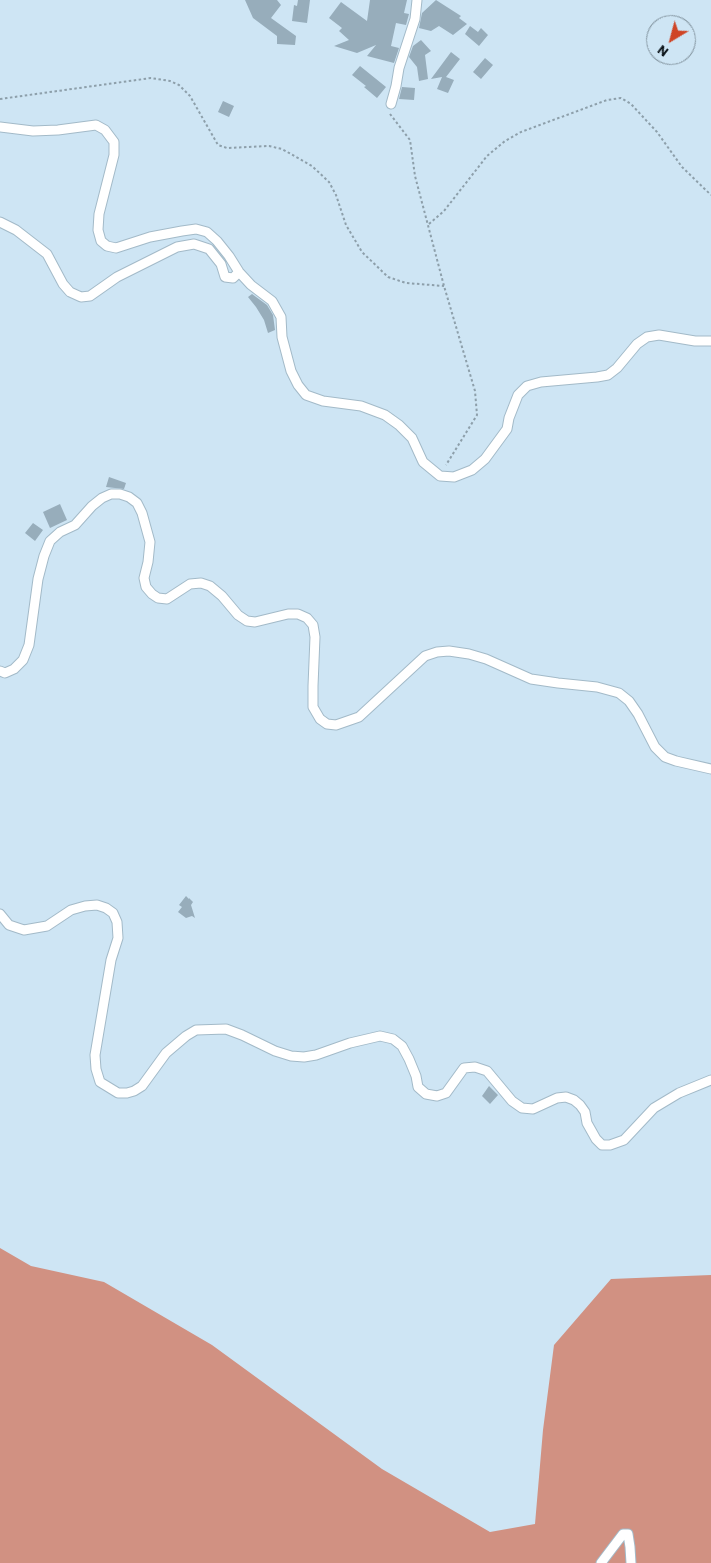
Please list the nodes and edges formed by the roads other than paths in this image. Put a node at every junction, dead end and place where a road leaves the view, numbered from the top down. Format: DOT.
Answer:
graph roads {
  1 [pos="417,0"];
  2 [pos="391,104"];
  3 [pos="0,126"];
  4 [pos="0,222"];
  5 [pos="239,272"];
  6 [pos="711,341"];
  7 [pos="0,671"];
  8 [pos="711,769"];
  9 [pos="0,914"];
  10 [pos="711,1080"];
  11 [pos="601,1563"];
  12 [pos="631,1563"];
  1 -- 2 [label="street"];
  3 -- 5 [label="street"];
  4 -- 5 [label="street"];
  5 -- 6 [label="street"];
  7 -- 8 [label="street"];
  9 -- 10 [label="street"];
  11 -- 12 [label="street"];
}
